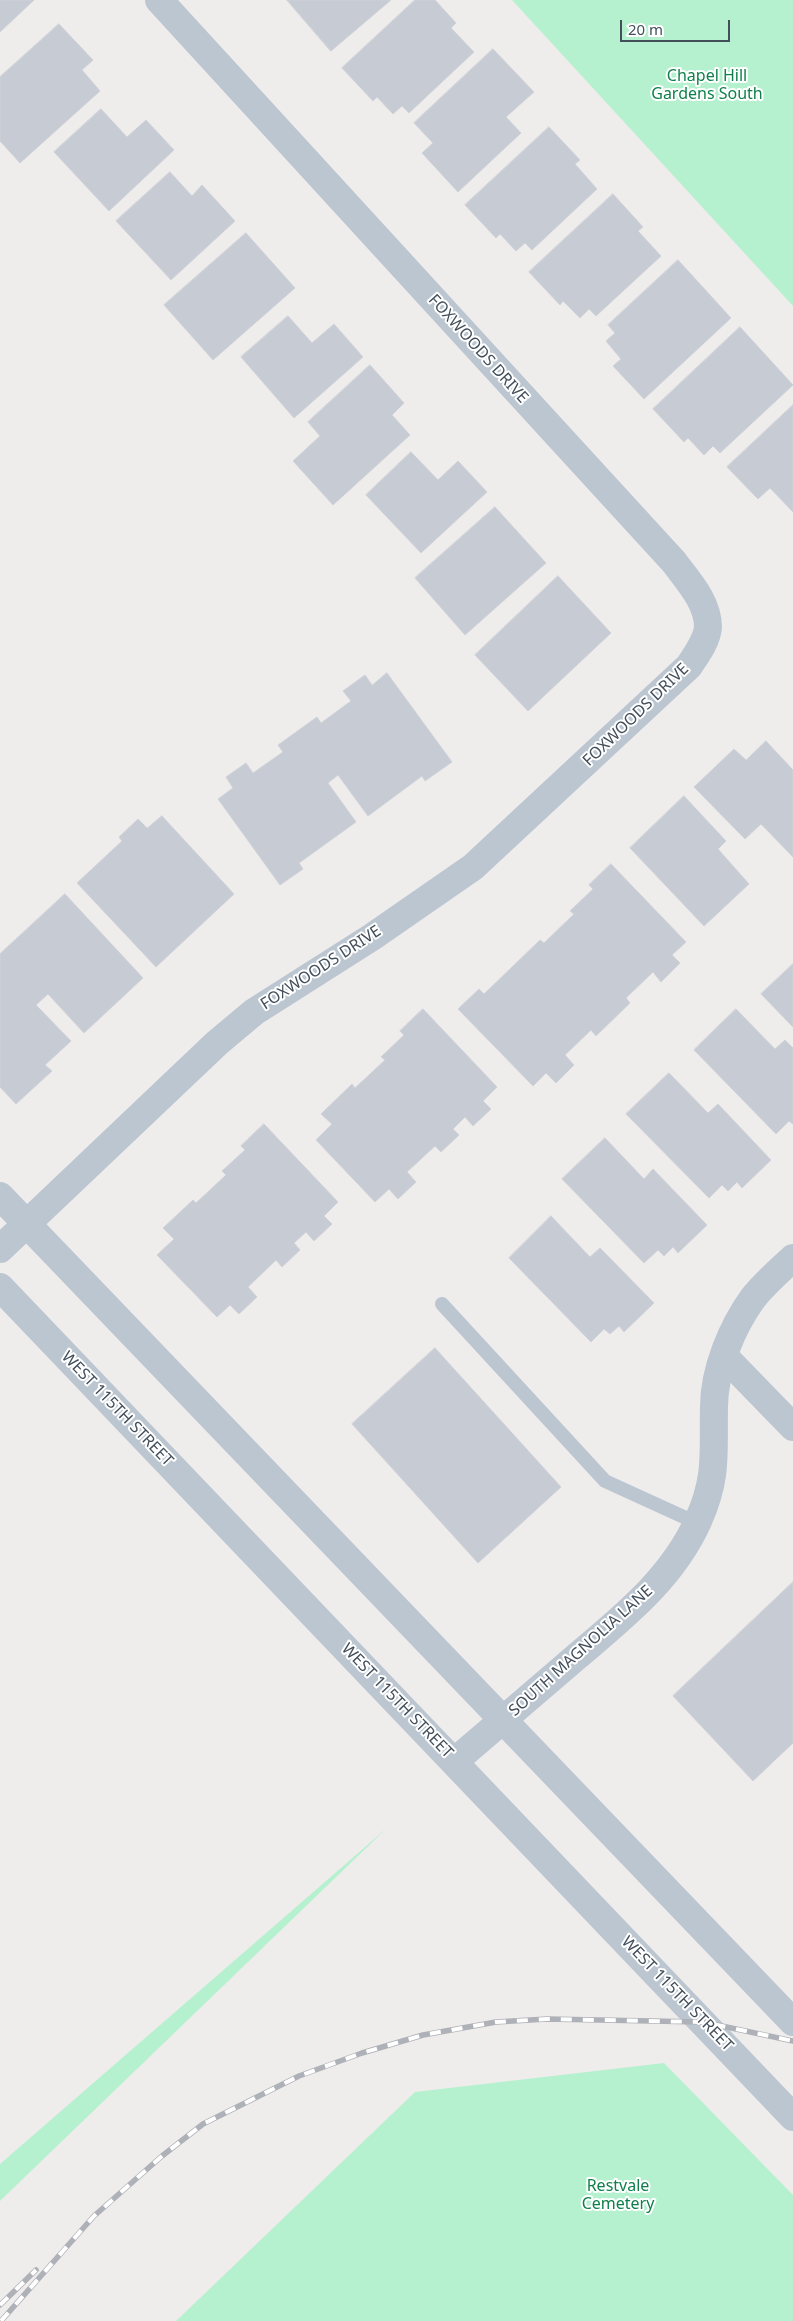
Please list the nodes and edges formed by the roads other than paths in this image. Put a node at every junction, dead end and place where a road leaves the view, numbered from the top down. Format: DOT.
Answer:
graph roads {
  1 [pos="159,0"];
  2 [pos="0,1196"];
  3 [pos="27,1224"];
  4 [pos="0,1249"];
  5 [pos="793,1258"];
  6 [pos="0,1287"];
  7 [pos="442,1304"];
  8 [pos="724,1356"];
  9 [pos="793,1427"];
  10 [pos="698,1523"];
  11 [pos="503,1721"];
  12 [pos="455,1761"];
  13 [pos="793,2022"];
  14 [pos="793,2117"];
  1 -- 3 [label="street, FOXWOODS DRIVE"];
  2 -- 3 [label="street"];
  3 -- 4 [label="street, FOXWOODS DRIVE"];
  3 -- 11 [label="street"];
  5 -- 8 [label="street, SOUTH MAGNOLIA LANE"];
  6 -- 12 [label="street, WEST 115TH STREET"];
  7 -- 10 [label="lane"];
  8 -- 9 [label="street"];
  8 -- 10 [label="street, SOUTH MAGNOLIA LANE"];
  10 -- 11 [label="street, SOUTH MAGNOLIA LANE"];
  11 -- 12 [label="street, SOUTH MAGNOLIA LANE"];
  11 -- 13 [label="street"];
  12 -- 14 [label="street, WEST 115TH STREET"];
}
